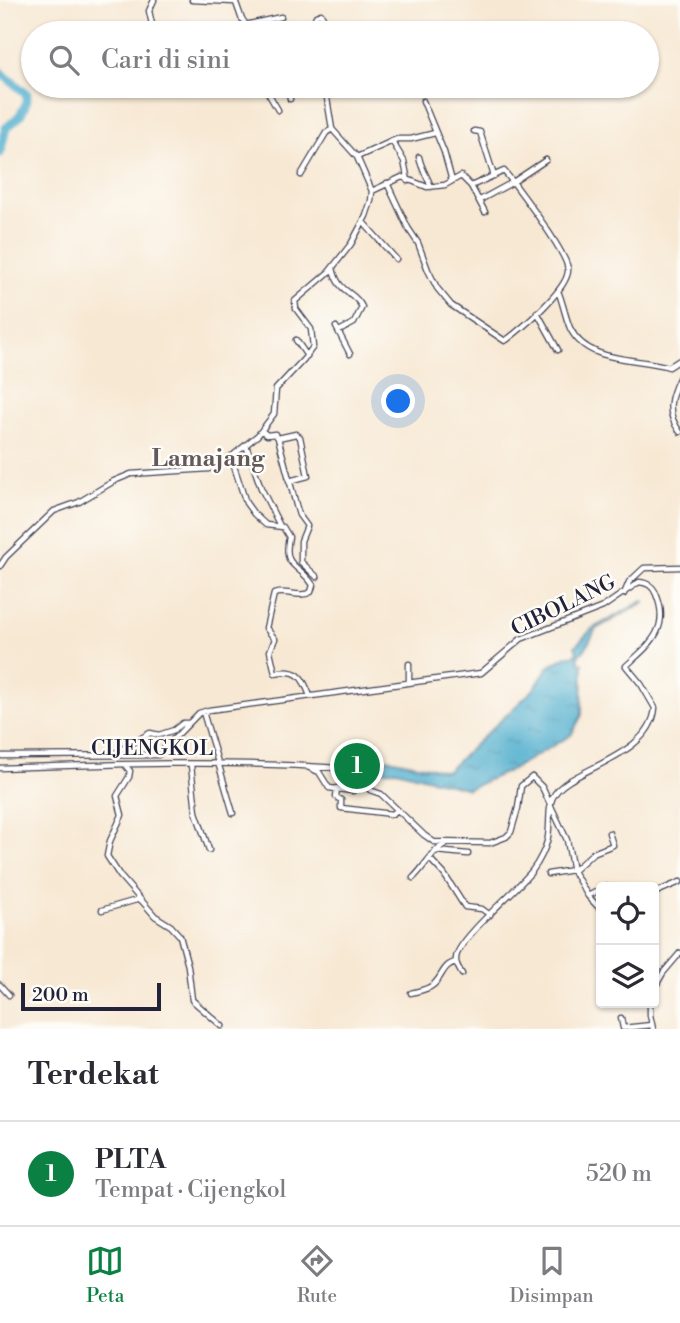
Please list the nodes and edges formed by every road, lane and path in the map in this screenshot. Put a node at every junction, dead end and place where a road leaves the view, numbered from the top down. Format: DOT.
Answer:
graph roads {
  1 [pos="154,0"];
  2 [pos="192,0"];
  3 [pos="235,1"];
  4 [pos="281,17"];
  5 [pos="151,21"];
  6 [pos="243,21"];
  7 [pos="260,21"];
  8 [pos="314,21"];
  9 [pos="325,21"];
  10 [pos="271,98"];
  11 [pos="327,98"];
  12 [pos="423,101"];
  13 [pos="278,110"];
  14 [pos="332,129"];
  15 [pos="474,131"];
  16 [pos="435,133"];
  17 [pos="392,141"];
  18 [pos="357,157"];
  19 [pos="419,157"];
  20 [pos="546,160"];
  21 [pos="301,175"];
  22 [pos="494,176"];
  23 [pos="408,181"];
  24 [pos="452,181"];
  25 [pos="513,182"];
  26 [pos="387,183"];
  27 [pos="471,186"];
  28 [pos="431,187"];
  29 [pos="372,191"];
  30 [pos="480,200"];
  31 [pos="485,212"];
  32 [pos="363,222"];
  33 [pos="396,259"];
  34 [pos="333,267"];
  35 [pos="558,291"];
  36 [pos="537,312"];
  37 [pos="296,340"];
  38 [pos="558,349"];
  39 [pos="350,354"];
  40 [pos="304,360"];
  41 [pos="680,360"];
  42 [pos="680,376"];
  43 [pos="262,431"];
  44 [pos="680,432"];
  45 [pos="278,438"];
  46 [pos="246,445"];
  47 [pos="231,457"];
  48 [pos="289,481"];
  49 [pos="280,527"];
  50 [pos="0,566"];
  51 [pos="680,567"];
  52 [pos="317,578"];
  53 [pos="624,595"];
  54 [pos="409,664"];
  55 [pos="409,683"];
  56 [pos="310,696"];
  57 [pos="203,712"];
  58 [pos="189,723"];
  59 [pos="0,756"];
  60 [pos="111,756"];
  61 [pos="125,764"];
  62 [pos="219,764"];
  63 [pos="191,765"];
  64 [pos="304,766"];
  65 [pos="0,768"];
  66 [pos="362,783"];
  67 [pos="337,788"];
  68 [pos="550,803"];
  69 [pos="398,810"];
  70 [pos="233,813"];
  71 [pos="609,833"];
  72 [pos="447,843"];
  73 [pos="209,850"];
  74 [pos="435,851"];
  75 [pos="468,854"];
  76 [pos="430,859"];
  77 [pos="573,870"];
  78 [pos="548,874"];
  79 [pos="413,878"];
  80 [pos="680,882"];
  81 [pos="659,891"];
  82 [pos="596,892"];
  83 [pos="588,896"];
  84 [pos="140,899"];
  85 [pos="596,905"];
  86 [pos="102,911"];
  87 [pos="490,916"];
  88 [pos="680,953"];
  89 [pos="456,962"];
  90 [pos="462,974"];
  91 [pos="659,980"];
  92 [pos="0,985"];
  93 [pos="411,993"];
  94 [pos="9,995"];
  95 [pos="651,1008"];
  96 [pos="621,1018"];
  97 [pos="222,1026"];
  98 [pos="653,1027"];
  1 -- 5 [label="street"];
  2 -- 3 [label="street"];
  3 -- 6 [label="street"];
  4 -- 7 [label="street"];
  8 -- 9 [label="street"];
  10 -- 13 [label="street"];
  11 -- 14 [label="street"];
  12 -- 16 [label="street"];
  14 -- 18 [label="street"];
  14 -- 21 [label="street"];
  15 -- 22 [label="street"];
  16 -- 17 [label="street"];
  16 -- 24 [label="street"];
  17 -- 18 [label="street"];
  17 -- 23 [label="street"];
  18 -- 29 [label="street"];
  19 -- 28 [label="street"];
  20 -- 25 [label="street"];
  22 -- 25 [label="street"];
  22 -- 27 [label="street"];
  23 -- 26 [label="street"];
  23 -- 28 [label="street"];
  24 -- 27 [label="street"];
  24 -- 28 [label="street"];
  25 -- 30 [label="street"];
  25 -- 35 [label="street"];
  26 -- 29 [label="street"];
  26 -- 36 [label="street"];
  27 -- 30 [label="street"];
  29 -- 32 [label="street"];
  30 -- 31 [label="street"];
  32 -- 33 [label="street"];
  32 -- 34 [label="street"];
  34 -- 39 [label="street"];
  34 -- 40 [label="street"];
  35 -- 36 [label="street"];
  35 -- 41 [label="street"];
  36 -- 38 [label="street"];
  37 -- 40 [label="street"];
  40 -- 43 [label="street"];
  42 -- 44 [label="street"];
  43 -- 45 [label="street"];
  43 -- 46 [label="street"];
  45 -- 48 [label="street"];
  45 -- 48 [label="street"];
  46 -- 47 [label="street"];
  46 -- 49 [label="street"];
  47 -- 49 [label="street"];
  47 -- 50 [label="street"];
  48 -- 52 [label="street"];
  49 -- 56 [label="street"];
  51 -- 53 [label="street"];
  53 -- 55 [label="street, CIBOLANG"];
  53 -- 68 [label="street, CIBOLANG"];
  54 -- 55 [label="street"];
  55 -- 56 [label="street, CIBOLANG"];
  56 -- 57 [label="street, CIBOLANG"];
  57 -- 58 [label="street, CIBOLANG"];
  57 -- 62 [label="street"];
  58 -- 60 [label="street"];
  58 -- 60 [label="street, CIBOLANG"];
  59 -- 60 [label="street, CIBOLANG"];
  61 -- 63 [label="street, CIJENGKOL"];
  61 -- 65 [label="street, CIJENGKOL"];
  61 -- 84 [label="street"];
  62 -- 63 [label="street, CIJENGKOL"];
  62 -- 64 [label="street, CIJENGKOL"];
  62 -- 70 [label="street"];
  63 -- 73 [label="street"];
  64 -- 66 [label="street, CIJENGKOL"];
  64 -- 67 [label="street"];
  66 -- 67 [label="street"];
  66 -- 69 [label="street, CIJENGKOL"];
  67 -- 69 [label="street"];
  68 -- 72 [label="street, CIJENGKOL"];
  68 -- 77 [label="street"];
  68 -- 87 [label="street"];
  69 -- 72 [label="street, CIJENGKOL"];
  71 -- 77 [label="street"];
  72 -- 74 [label="street"];
  74 -- 75 [label="street"];
  74 -- 76 [label="street"];
  76 -- 79 [label="street"];
  76 -- 87 [label="street"];
  77 -- 78 [label="street"];
  77 -- 83 [label="street"];
  80 -- 81 [label="street"];
  82 -- 83 [label="street"];
  83 -- 85 [label="street"];
  84 -- 86 [label="street"];
  84 -- 97 [label="street"];
  87 -- 89 [label="street"];
  88 -- 91 [label="street"];
  89 -- 90 [label="street"];
  89 -- 93 [label="street"];
  92 -- 94 [label="street"];
  95 -- 98 [label="street"];
  96 -- 98 [label="street"];
}
